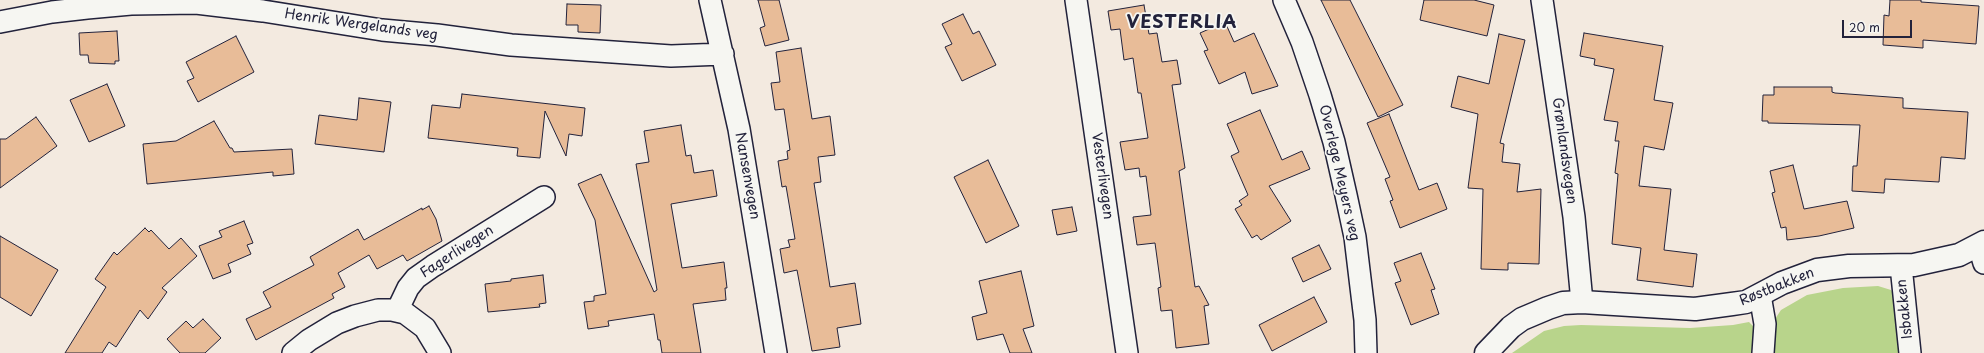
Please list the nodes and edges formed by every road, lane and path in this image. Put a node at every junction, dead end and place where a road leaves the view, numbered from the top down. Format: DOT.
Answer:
graph roads {
  1 [pos="710,0"];
  2 [pos="1076,0"];
  3 [pos="1284,0"];
  4 [pos="1542,0"];
  5 [pos="0,22"];
  6 [pos="723,54"];
  7 [pos="544,197"];
  8 [pos="1982,250"];
  9 [pos="1901,266"];
  10 [pos="1760,295"];
  11 [pos="1582,302"];
  12 [pos="397,311"];
  13 [pos="293,353"];
  14 [pos="440,353"];
  15 [pos="776,353"];
  16 [pos="1127,353"];
  17 [pos="1366,353"];
  18 [pos="1486,353"];
  19 [pos="1763,353"];
  20 [pos="1910,353"];
  1 -- 6 [label="street, Nansenvegen"];
  2 -- 16 [label="street, Vesterlivegen"];
  3 -- 17 [label="street, Overlege Meyers veg"];
  4 -- 11 [label="street, Grønlandsvegen"];
  5 -- 6 [label="street, Henrik Wergelands veg"];
  6 -- 15 [label="street, Nansenvegen"];
  7 -- 12 [label="street, Fagerlivegen"];
  8 -- 9 [label="street, Røstbakken"];
  9 -- 10 [label="street, Røstbakken"];
  9 -- 20 [label="street, Isbakken"];
  10 -- 11 [label="street, Røstbakken"];
  10 -- 19 [label="street"];
  11 -- 18 [label="street, Røstbakken"];
  12 -- 13 [label="street"];
  12 -- 14 [label="street"];
}
